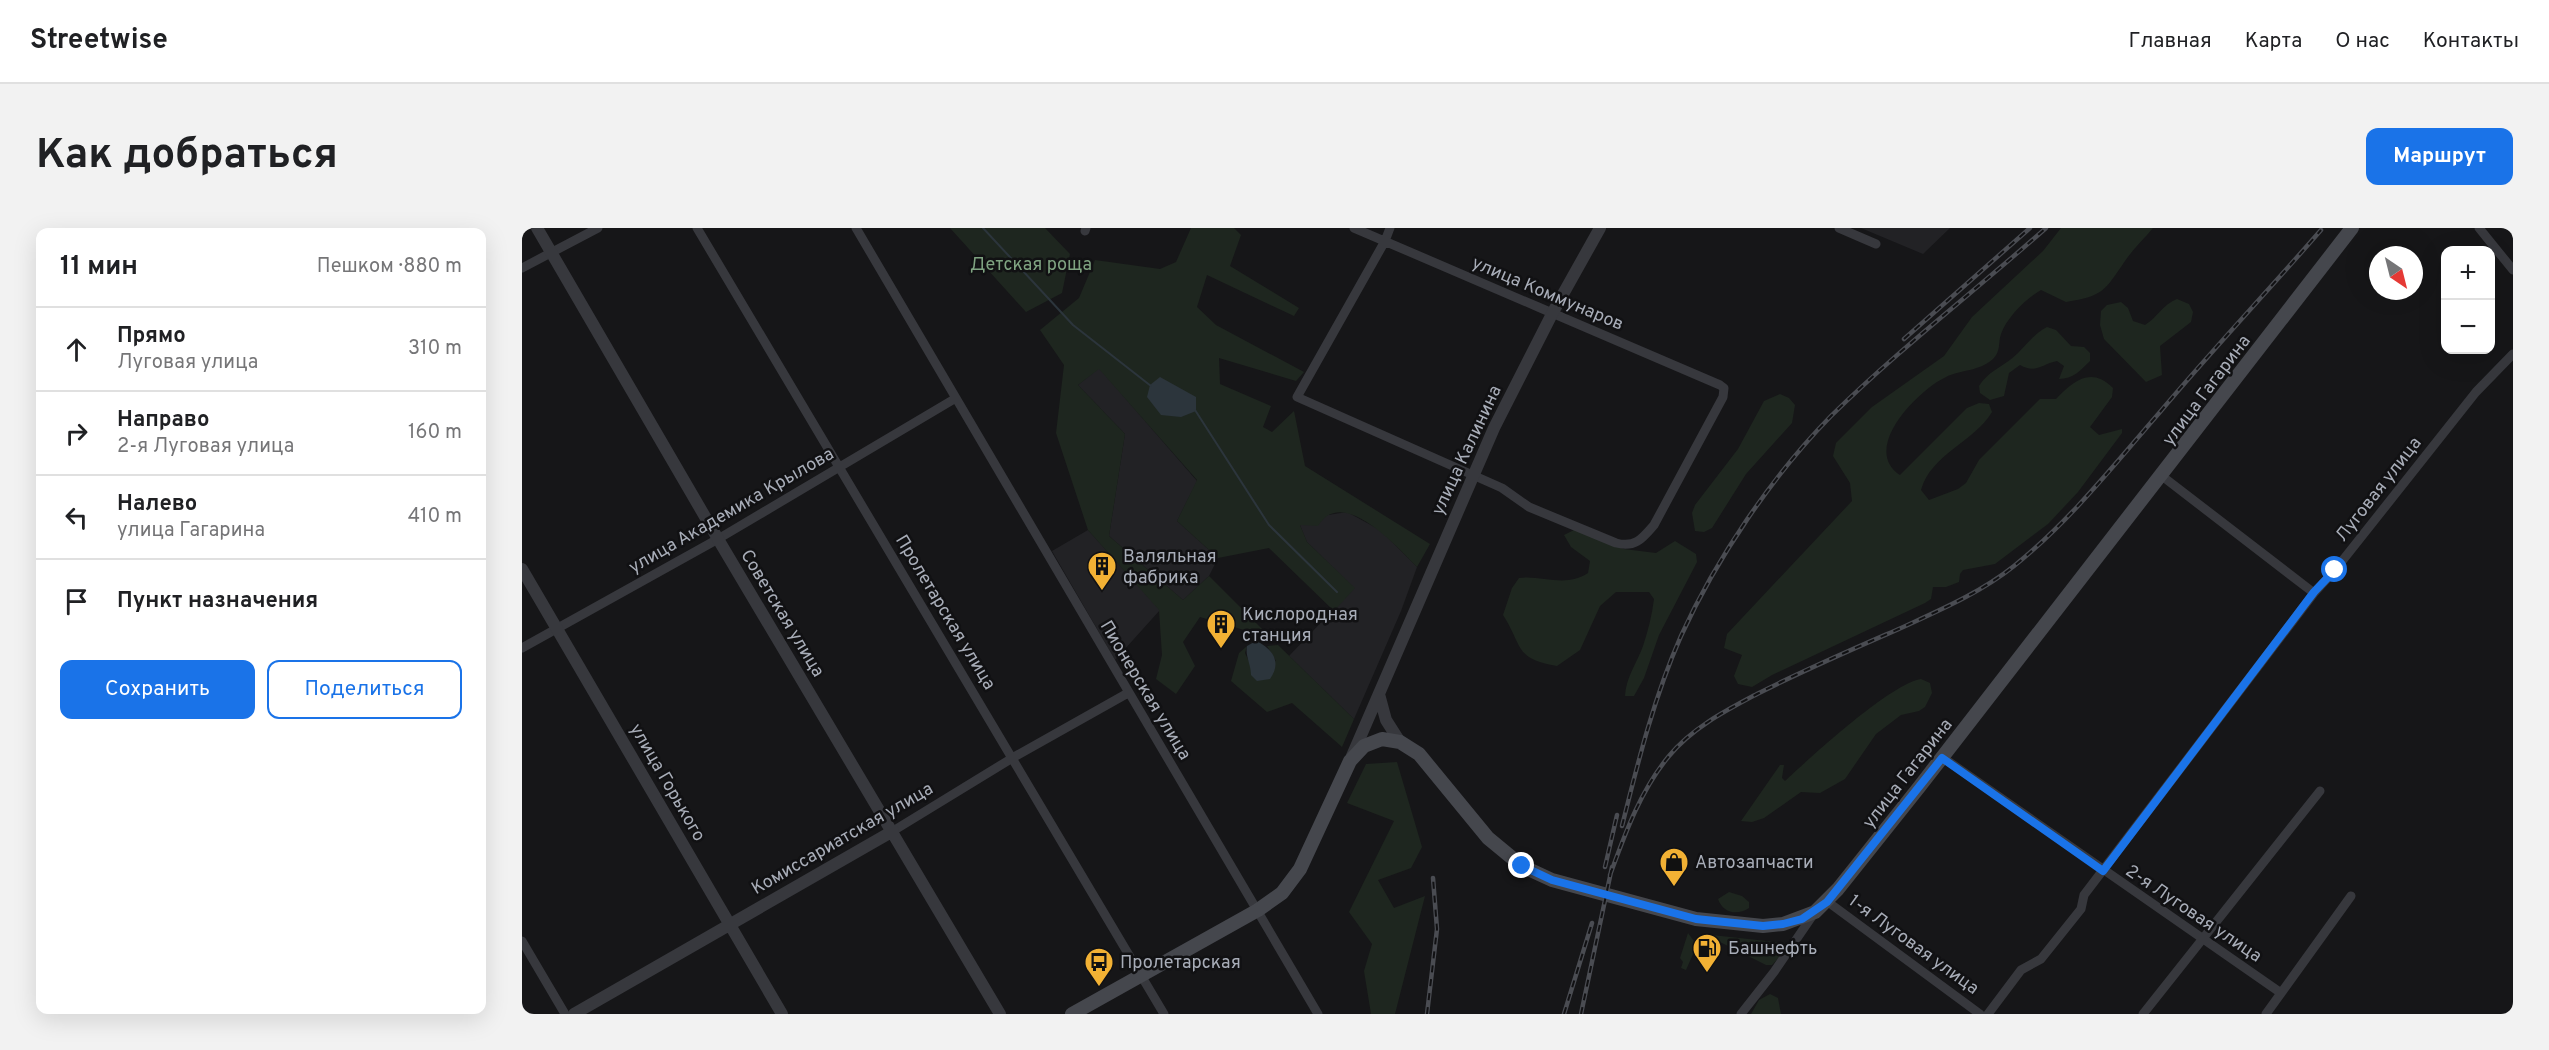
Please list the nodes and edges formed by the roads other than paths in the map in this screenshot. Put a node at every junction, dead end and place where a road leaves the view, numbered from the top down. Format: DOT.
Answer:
graph roads {
  1 [pos="537,228"];
  2 [pos="598,228"];
  3 [pos="697,228"];
  4 [pos="856,228"];
  5 [pos="1354,228"];
  6 [pos="1390,228"];
  7 [pos="1600,228"];
  8 [pos="1839,228"];
  9 [pos="2352,228"];
  10 [pos="2479,228"];
  11 [pos="1385,241"];
  12 [pos="1876,244"];
  13 [pos="552,254"];
  14 [pos="522,268"];
  15 [pos="2513,270"];
  16 [pos="1552,312"];
  17 [pos="2513,354"];
  18 [pos="956,398"];
  19 [pos="839,466"];
  20 [pos="1473,475"];
  21 [pos="2162,476"];
  22 [pos="718,539"];
  23 [pos="522,569"];
  24 [pos="2314,592"];
  25 [pos="557,628"];
  26 [pos="522,648"];
  27 [pos="1128,693"];
  28 [pos="1378,694"];
  29 [pos="1400,742"];
  30 [pos="1014,757"];
  31 [pos="1942,758"];
  32 [pos="1350,761"];
  33 [pos="2320,791"];
  34 [pos="892,831"];
  35 [pos="2103,871"];
  36 [pos="2351,896"];
  37 [pos="1827,902"];
  38 [pos="1258,910"];
  39 [pos="1815,912"];
  40 [pos="730,925"];
  41 [pos="2204,939"];
  42 [pos="522,941"];
  43 [pos="1142,974"];
  44 [pos="2281,993"];
  45 [pos="565,1014"];
  46 [pos="574,1014"];
  47 [pos="782,1014"];
  48 [pos="1000,1014"];
  49 [pos="1072,1014"];
  50 [pos="1164,1014"];
  51 [pos="1318,1014"];
  52 [pos="1741,1014"];
  53 [pos="1980,1014"];
  54 [pos="1988,1014"];
  55 [pos="2143,1014"];
  56 [pos="2266,1014"];
  1 -- 13 [label="street, Советская улица"];
  2 -- 13 [label="street"];
  3 -- 19 [label="street, Пролетарская улица"];
  4 -- 18 [label="street, Пионерская улица"];
  5 -- 11 [label="street, улица Коммунаров"];
  6 -- 11 [label="street"];
  7 -- 16 [label="street, улица Калинина"];
  8 -- 12 [label="street"];
  9 -- 21 [label="main road, улица Гагарина"];
  10 -- 15 [label="street"];
  11 -- 16 [label="street, улица Коммунаров"];
  11 -- 20 [label="street"];
  13 -- 14 [label="street"];
  13 -- 22 [label="street, Советская улица"];
  16 -- 20 [label="street, улица Калинина"];
  16 -- 20 [label="street, улица Коммунаров"];
  17 -- 24 [label="street, Луговая улица"];
  18 -- 19 [label="street, улица Академика Крылова"];
  18 -- 27 [label="street, Пионерская улица"];
  19 -- 22 [label="street, улица Академика Крылова"];
  19 -- 30 [label="street, Пролетарская улица"];
  20 -- 28 [label="street, улица Калинина"];
  21 -- 24 [label="street"];
  21 -- 31 [label="main road, улица Гагарина"];
  22 -- 25 [label="street, улица Академика Крылова"];
  22 -- 34 [label="street, Советская улица"];
  23 -- 25 [label="street, улица Горького"];
  24 -- 35 [label="street, Луговая улица"];
  25 -- 26 [label="street, улица Академика Крылова"];
  25 -- 40 [label="street, улица Горького"];
  27 -- 30 [label="street, Комиссариатская улица"];
  27 -- 38 [label="street, Пионерская улица"];
  28 -- 29 [label="street"];
  28 -- 32 [label="street, улица Калинина"];
  29 -- 32 [label="main road"];
  29 -- 39 [label="main road, улица Гагарина"];
  30 -- 34 [label="street, Комиссариатская улица"];
  30 -- 43 [label="street, Пролетарская улица"];
  31 -- 35 [label="street, 2-я Луговая улица"];
  31 -- 37 [label="main road, улица Гагарина"];
  32 -- 38 [label="main road"];
  33 -- 41 [label="street"];
  34 -- 40 [label="street, Комиссариатская улица"];
  34 -- 48 [label="street, Советская улица"];
  35 -- 41 [label="street, 2-я Луговая улица"];
  35 -- 54 [label="street, Луговая улица"];
  36 -- 44 [label="street"];
  37 -- 39 [label="main road, улица Гагарина"];
  37 -- 53 [label="street, 1-я Луговая улица"];
  38 -- 43 [label="main road"];
  38 -- 51 [label="street, Пионерская улица"];
  39 -- 52 [label="street"];
  40 -- 46 [label="street, Комиссариатская улица"];
  40 -- 47 [label="street, улица Горького"];
  41 -- 44 [label="street, 2-я Луговая улица"];
  41 -- 55 [label="street"];
  42 -- 45 [label="street"];
  43 -- 49 [label="main road"];
  43 -- 50 [label="street, Пролетарская улица"];
  44 -- 56 [label="street"];
}
